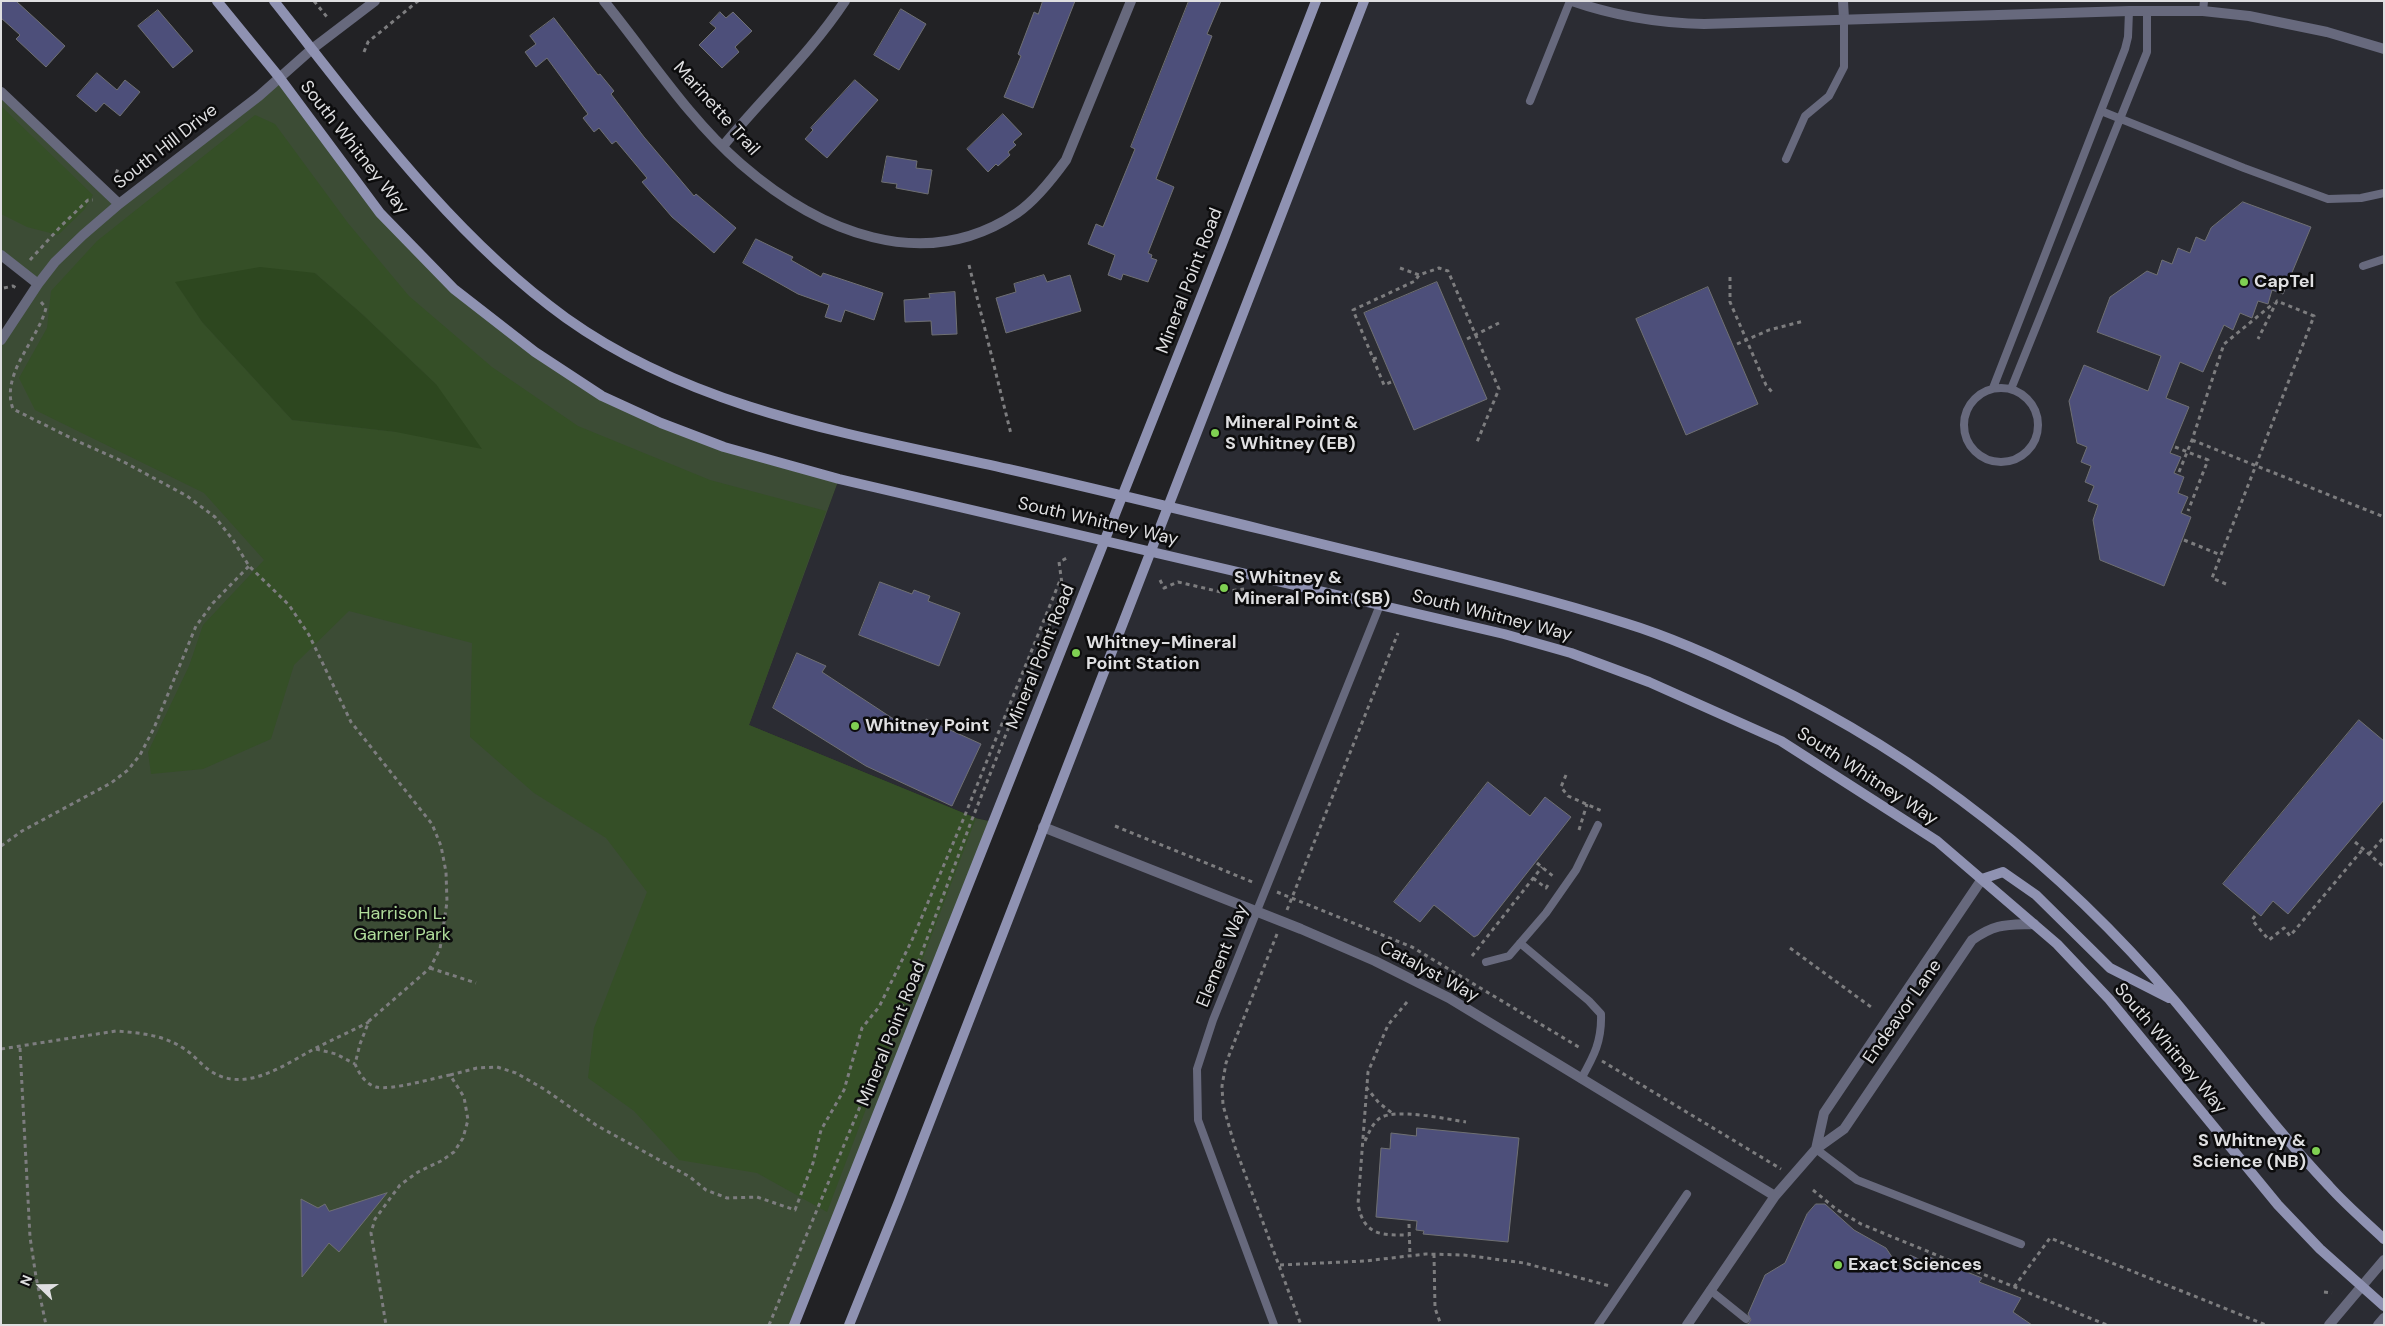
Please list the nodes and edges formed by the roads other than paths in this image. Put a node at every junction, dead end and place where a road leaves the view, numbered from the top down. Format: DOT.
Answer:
graph roads {
  1 [pos="217,1"];
  2 [pos="274,1"];
  3 [pos="375,1"];
  4 [pos="604,1"];
  5 [pos="845,1"];
  6 [pos="1131,1"];
  7 [pos="1316,1"];
  8 [pos="1364,1"];
  9 [pos="1571,1"];
  10 [pos="1843,1"];
  11 [pos="2204,6"];
  12 [pos="2129,11"];
  13 [pos="2147,11"];
  14 [pos="1844,19"];
  15 [pos="312,49"];
  16 [pos="2384,49"];
  17 [pos="279,78"];
  18 [pos="1,92"];
  19 [pos="1530,101"];
  20 [pos="2101,111"];
  21 [pos="2119,118"];
  22 [pos="723,146"];
  23 [pos="1786,159"];
  24 [pos="2384,193"];
  25 [pos="119,204"];
  26 [pos="1,255"];
  27 [pos="2384,259"];
  28 [pos="2363,266"];
  29 [pos="38,284"];
  30 [pos="1,340"];
  31 [pos="1993,388"];
  32 [pos="2011,389"];
  33 [pos="1123,495"];
  34 [pos="1169,506"];
  35 [pos="1105,541"];
  36 [pos="1151,552"];
  37 [pos="1380,605"];
  38 [pos="1598,825"];
  39 [pos="1043,827"];
  40 [pos="1982,878"];
  41 [pos="1257,912"];
  42 [pos="2034,924"];
  43 [pos="1520,943"];
  44 [pos="1486,962"];
  45 [pos="2174,1000"];
  46 [pos="1581,1079"];
  47 [pos="1816,1149"];
  48 [pos="1687,1194"];
  49 [pos="1775,1196"];
  50 [pos="2384,1239"];
  51 [pos="2021,1244"];
  52 [pos="2384,1260"];
  53 [pos="2362,1287"];
  54 [pos="1710,1290"];
  55 [pos="2384,1306"];
  56 [pos="2384,1318"];
  57 [pos="1746,1319"];
  58 [pos="794,1325"];
  59 [pos="849,1325"];
  60 [pos="1274,1325"];
  61 [pos="1598,1325"];
  62 [pos="1687,1325"];
  63 [pos="2330,1325"];
  64 [pos="2378,1325"];
  1 -- 17 [label="main road, South Whitney Way"];
  2 -- 15 [label="main road, South Whitney Way"];
  3 -- 15 [label="street, South Hill Drive"];
  4 -- 22 [label="street, Marinette Trail"];
  5 -- 22 [label="street"];
  6 -- 22 [label="street, Marinette Trail"];
  7 -- 33 [label="main road, Mineral Point Road"];
  8 -- 34 [label="main road"];
  9 -- 14 [label="street"];
  9 -- 19 [label="lane"];
  10 -- 14 [label="street"];
  11 -- 13 [label="street"];
  11 -- 16 [label="street"];
  12 -- 13 [label="street"];
  12 -- 14 [label="street"];
  12 -- 20 [label="lane"];
  13 -- 21 [label="lane"];
  14 -- 23 [label="lane"];
  15 -- 17 [label="street, South Hill Drive"];
  15 -- 33 [label="main road, South Whitney Way"];
  17 -- 25 [label="street, South Hill Drive"];
  17 -- 35 [label="main road, South Whitney Way"];
  18 -- 25 [label="street"];
  20 -- 21 [label="lane"];
  20 -- 31 [label="lane"];
  21 -- 24 [label="lane"];
  21 -- 32 [label="lane"];
  25 -- 29 [label="street, South Hill Drive"];
  26 -- 29 [label="street"];
  27 -- 28 [label="lane"];
  29 -- 30 [label="street, South Hill Drive"];
  31 -- 32 [label="lane"];
  31 -- 32 [label="lane"];
  33 -- 34 [label="main road, South Whitney Way"];
  33 -- 35 [label="main road, Mineral Point Road"];
  34 -- 36 [label="main road"];
  34 -- 45 [label="main road, South Whitney Way"];
  35 -- 36 [label="main road, South Whitney Way"];
  35 -- 58 [label="main road, Mineral Point Road"];
  36 -- 37 [label="main road, South Whitney Way"];
  36 -- 39 [label="main road"];
  37 -- 40 [label="main road, South Whitney Way"];
  37 -- 41 [label="lane, Element Way"];
  38 -- 43 [label="lane"];
  39 -- 41 [label="street, Catalyst Way"];
  39 -- 59 [label="main road"];
  40 -- 42 [label="main road, South Whitney Way"];
  40 -- 45 [label="main road"];
  40 -- 47 [label="street, Endeavor Lane"];
  41 -- 46 [label="street, Catalyst Way"];
  41 -- 60 [label="lane, Element Way"];
  42 -- 47 [label="street, Endeavor Lane"];
  42 -- 53 [label="main road, South Whitney Way"];
  43 -- 44 [label="lane"];
  43 -- 46 [label="lane"];
  45 -- 50 [label="main road, South Whitney Way"];
  46 -- 49 [label="street, Catalyst Way"];
  47 -- 49 [label="street, Endeavor Lane"];
  47 -- 51 [label="lane"];
  48 -- 61 [label="lane"];
  49 -- 54 [label="street, Endeavor Lane"];
  52 -- 53 [label="street"];
  53 -- 55 [label="main road, South Whitney Way"];
  53 -- 63 [label="street"];
  54 -- 57 [label="lane"];
  54 -- 62 [label="street, Endeavor Lane"];
  56 -- 64 [label="street"];
}
